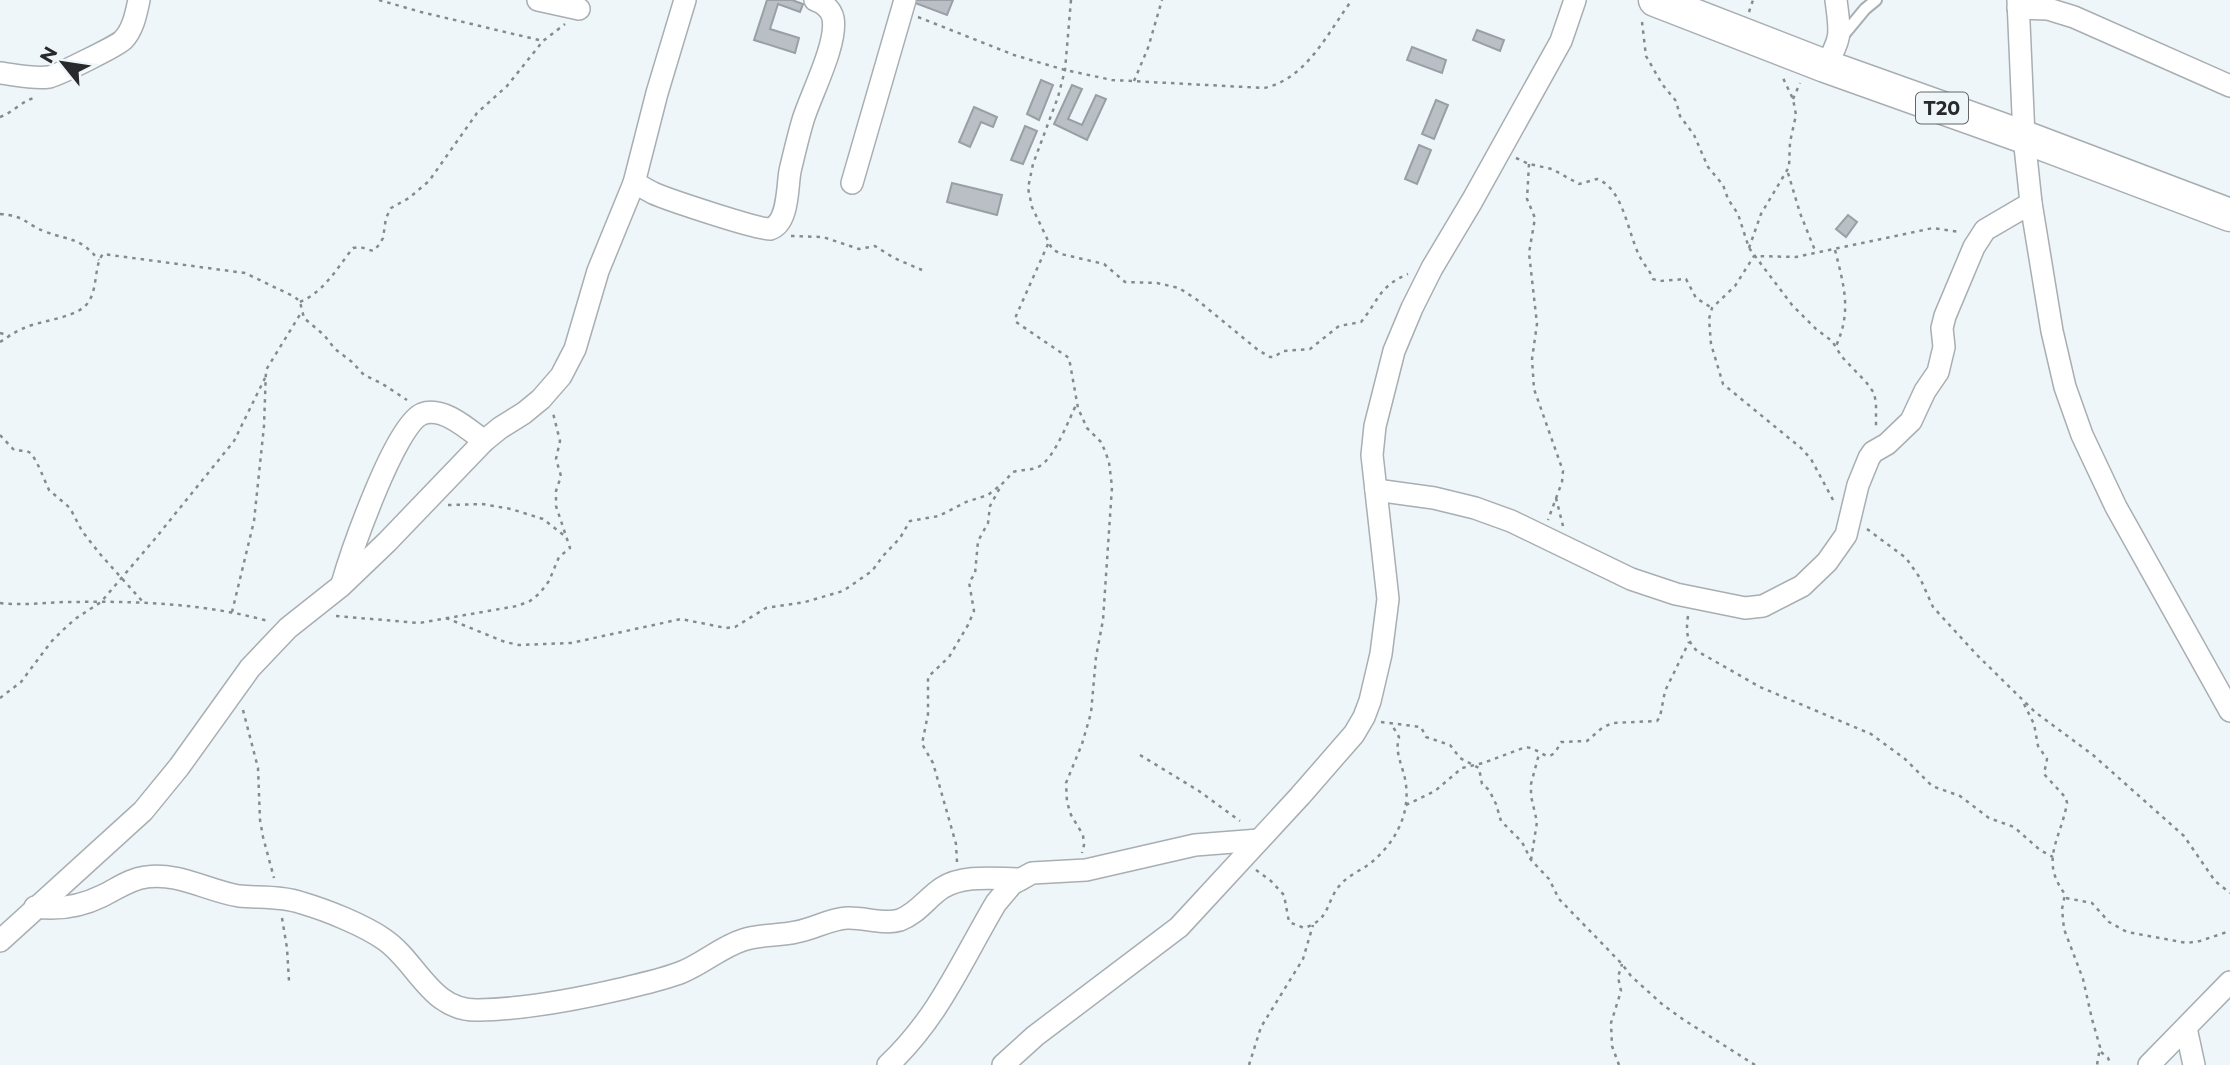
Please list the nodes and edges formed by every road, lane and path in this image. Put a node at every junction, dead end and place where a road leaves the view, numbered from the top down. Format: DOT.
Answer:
graph roads {
  1 [pos="139,0"];
  2 [pos="379,0"];
  3 [pos="538,0"];
  4 [pos="685,0"];
  5 [pos="815,0"];
  6 [pos="1071,0"];
  7 [pos="1162,0"];
  8 [pos="1352,0"];
  9 [pos="1575,0"];
  10 [pos="1753,0"];
  11 [pos="1836,0"];
  12 [pos="1876,0"];
  13 [pos="386,1"];
  14 [pos="2014,3"];
  15 [pos="904,5"];
  16 [pos="1648,8"];
  17 [pos="579,9"];
  18 [pos="543,41"];
  19 [pos="1765,43"];
  20 [pos="1832,53"];
  21 [pos="1065,70"];
  22 [pos="0,73"];
  23 [pos="49,77"];
  24 [pos="1134,81"];
  25 [pos="2230,86"];
  26 [pos="0,117"];
  27 [pos="2024,137"];
  28 [pos="1501,148"];
  29 [pos="1529,164"];
  30 [pos="1788,172"];
  31 [pos="634,183"];
  32 [pos="852,183"];
  33 [pos="2031,203"];
  34 [pos="0,214"];
  35 [pos="2230,215"];
  36 [pos="764,229"];
  37 [pos="1980,236"];
  38 [pos="1048,243"];
  39 [pos="1749,248"];
  40 [pos="1835,249"];
  41 [pos="1816,253"];
  42 [pos="1754,256"];
  43 [pos="99,260"];
  44 [pos="1432,268"];
  45 [pos="922,270"];
  46 [pos="300,302"];
  47 [pos="1712,308"];
  48 [pos="302,312"];
  49 [pos="0,333"];
  50 [pos="10,336"];
  51 [pos="0,341"];
  52 [pos="1836,346"];
  53 [pos="265,378"];
  54 [pos="541,399"];
  55 [pos="1077,403"];
  56 [pos="423,413"];
  57 [pos="0,435"];
  58 [pos="484,441"];
  59 [pos="1872,452"];
  60 [pos="1002,484"];
  61 [pos="1376,490"];
  62 [pos="420,507"];
  63 [pos="1851,519"];
  64 [pos="1544,537"];
  65 [pos="567,538"];
  66 [pos="122,578"];
  67 [pos="341,586"];
  68 [pos="1692,597"];
  69 [pos="101,602"];
  70 [pos="144,602"];
  71 [pos="0,603"];
  72 [pos="232,612"];
  73 [pos="308,614"];
  74 [pos="446,618"];
  75 [pos="288,628"];
  76 [pos="1689,642"];
  77 [pos="237,686"];
  78 [pos="0,698"];
  79 [pos="2020,699"];
  80 [pos="2230,711"];
  81 [pos="1364,717"];
  82 [pos="1392,725"];
  83 [pos="1540,753"];
  84 [pos="1140,755"];
  85 [pos="1475,765"];
  86 [pos="1406,805"];
  87 [pos="1262,836"];
  88 [pos="2053,857"];
  89 [pos="1242,860"];
  90 [pos="1531,860"];
  91 [pos="1071,870"];
  92 [pos="1021,878"];
  93 [pos="967,880"];
  94 [pos="2230,893"];
  95 [pos="2066,898"];
  96 [pos="281,899"];
  97 [pos="35,907"];
  98 [pos="1313,925"];
  99 [pos="2230,931"];
  100 [pos="0,941"];
  101 [pos="1622,964"];
  102 [pos="289,981"];
  103 [pos="2230,982"];
  104 [pos="2186,1028"];
  105 [pos="2101,1052"];
  106 [pos="888,1065"];
  107 [pos="1003,1065"];
  108 [pos="1249,1065"];
  109 [pos="1619,1065"];
  110 [pos="1755,1065"];
  111 [pos="2097,1065"];
  112 [pos="2111,1065"];
  113 [pos="2149,1065"];
  114 [pos="2194,1065"];
  1 -- 23 [label="street"];
  2 -- 13 [label="path"];
  3 -- 17 [label="street"];
  4 -- 31 [label="street"];
  5 -- 36 [label="street"];
  6 -- 21 [label="path"];
  7 -- 24 [label="path"];
  8 -- 24 [label="path"];
  9 -- 28 [label="street"];
  10 -- 19 [label="path"];
  11 -- 20 [label="street"];
  12 -- 20 [label="lane"];
  13 -- 18 [label="path"];
  14 -- 25 [label="street"];
  14 -- 27 [label="street"];
  15 -- 21 [label="path"];
  15 -- 32 [label="street"];
  16 -- 19 [label="main road, T20"];
  16 -- 39 [label="path"];
  17 -- 18 [label="path"];
  18 -- 46 [label="path"];
  19 -- 20 [label="main road, T20"];
  19 -- 30 [label="path"];
  20 -- 27 [label="main road, T20"];
  21 -- 24 [label="path"];
  21 -- 38 [label="path"];
  22 -- 23 [label="street"];
  23 -- 26 [label="path"];
  27 -- 33 [label="street"];
  27 -- 35 [label="main road, T20"];
  28 -- 29 [label="path"];
  28 -- 44 [label="street"];
  29 -- 47 [label="path"];
  29 -- 64 [label="path"];
  30 -- 39 [label="path"];
  30 -- 41 [label="path"];
  31 -- 36 [label="street"];
  31 -- 54 [label="street"];
  33 -- 37 [label="street"];
  33 -- 80 [label="street"];
  34 -- 43 [label="path"];
  36 -- 45 [label="path"];
  37 -- 40 [label="path"];
  37 -- 59 [label="street"];
  38 -- 44 [label="path"];
  38 -- 55 [label="path"];
  39 -- 42 [label="path"];
  40 -- 41 [label="path"];
  40 -- 52 [label="path"];
  41 -- 42 [label="path"];
  42 -- 47 [label="path"];
  42 -- 52 [label="path"];
  43 -- 46 [label="path"];
  43 -- 50 [label="path"];
  44 -- 61 [label="street"];
  46 -- 48 [label="path"];
  47 -- 63 [label="path"];
  48 -- 53 [label="path"];
  48 -- 56 [label="path"];
  49 -- 50 [label="path"];
  50 -- 51 [label="path"];
  52 -- 59 [label="path"];
  53 -- 66 [label="path"];
  53 -- 72 [label="path"];
  54 -- 58 [label="street"];
  54 -- 65 [label="path"];
  55 -- 60 [label="path"];
  55 -- 91 [label="path"];
  56 -- 58 [label="street"];
  56 -- 67 [label="street"];
  57 -- 66 [label="path"];
  58 -- 62 [label="street"];
  59 -- 63 [label="street"];
  60 -- 74 [label="path"];
  60 -- 93 [label="path"];
  61 -- 64 [label="street"];
  61 -- 81 [label="street"];
  62 -- 65 [label="path"];
  62 -- 67 [label="street"];
  63 -- 68 [label="street"];
  63 -- 79 [label="path"];
  64 -- 68 [label="street"];
  65 -- 74 [label="path"];
  66 -- 69 [label="path"];
  66 -- 70 [label="path"];
  67 -- 73 [label="street"];
  68 -- 76 [label="path"];
  69 -- 70 [label="path"];
  69 -- 71 [label="path"];
  69 -- 78 [label="path"];
  70 -- 72 [label="path"];
  72 -- 75 [label="path"];
  73 -- 74 [label="path"];
  73 -- 75 [label="street"];
  75 -- 77 [label="street"];
  76 -- 83 [label="path"];
  76 -- 88 [label="path"];
  77 -- 96 [label="path"];
  77 -- 97 [label="street"];
  79 -- 88 [label="path"];
  79 -- 94 [label="path"];
  81 -- 82 [label="path"];
  81 -- 87 [label="street"];
  82 -- 85 [label="path"];
  82 -- 86 [label="path"];
  83 -- 85 [label="path"];
  83 -- 90 [label="path"];
  84 -- 87 [label="path"];
  85 -- 86 [label="path"];
  85 -- 90 [label="path"];
  86 -- 98 [label="path"];
  87 -- 89 [label="street"];
  87 -- 91 [label="street"];
  88 -- 95 [label="path"];
  89 -- 98 [label="path"];
  89 -- 107 [label="street"];
  90 -- 101 [label="path"];
  91 -- 92 [label="street"];
  92 -- 93 [label="street"];
  92 -- 106 [label="street"];
  93 -- 96 [label="street"];
  95 -- 99 [label="path"];
  95 -- 105 [label="path"];
  96 -- 97 [label="street"];
  96 -- 102 [label="path"];
  97 -- 100 [label="street"];
  98 -- 108 [label="path"];
  101 -- 109 [label="path"];
  101 -- 110 [label="path"];
  103 -- 104 [label="street"];
  104 -- 113 [label="street"];
  104 -- 114 [label="street"];
  105 -- 111 [label="path"];
  105 -- 112 [label="path"];
}
